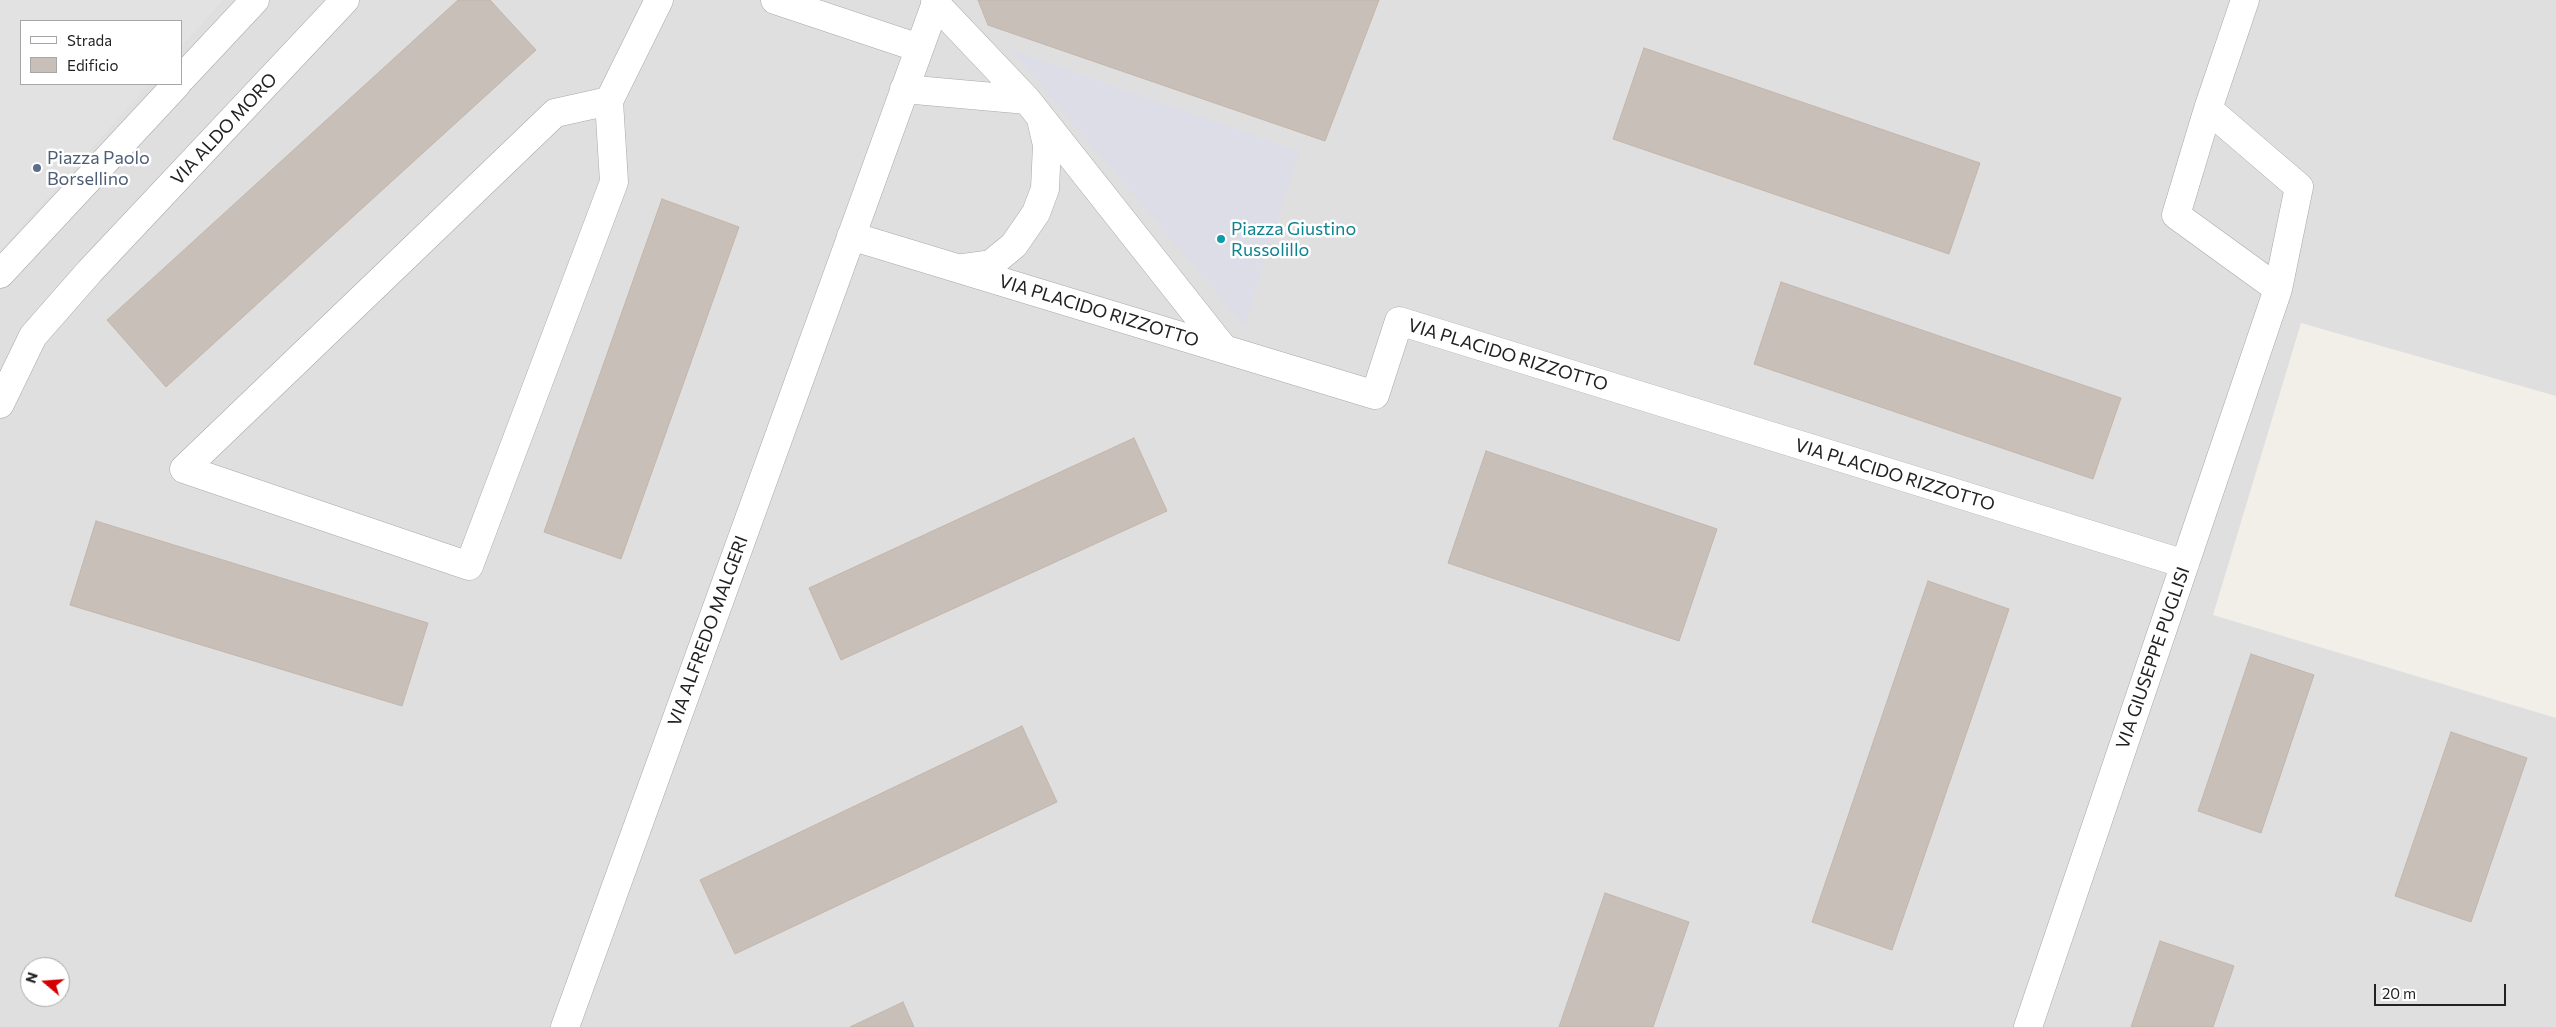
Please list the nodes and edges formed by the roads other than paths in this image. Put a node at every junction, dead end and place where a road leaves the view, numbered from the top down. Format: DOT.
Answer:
graph roads {
  1 [pos="255,0"];
  2 [pos="345,0"];
  3 [pos="659,0"];
  4 [pos="776,0"];
  5 [pos="2244,0"];
  6 [pos="936,2"];
  7 [pos="919,48"];
  8 [pos="182,78"];
  9 [pos="176,85"];
  10 [pos="904,89"];
  11 [pos="609,101"];
  12 [pos="1034,109"];
  13 [pos="2208,109"];
  14 [pos="852,236"];
  15 [pos="960,269"];
  16 [pos="0,274"];
  17 [pos="2278,290"];
  18 [pos="1224,349"];
  19 [pos="0,404"];
  20 [pos="2185,564"];
  21 [pos="565,1027"];
  22 [pos="2028,1027"];
  1 -- 8 [label="street"];
  2 -- 19 [label="street, VIA ALDO MORO"];
  3 -- 11 [label="street"];
  4 -- 7 [label="street"];
  5 -- 13 [label="street"];
  6 -- 7 [label="street, VIA ALFREDO MALGERI"];
  6 -- 12 [label="street"];
  7 -- 10 [label="street, VIA ALFREDO MALGERI"];
  9 -- 16 [label="street"];
  10 -- 12 [label="street"];
  10 -- 14 [label="street, VIA ALFREDO MALGERI"];
  11 -- 11 [label="street"];
  12 -- 15 [label="street"];
  12 -- 18 [label="street"];
  13 -- 17 [label="street, VIA GIUSEPPE PUGLISI"];
  13 -- 17 [label="street"];
  14 -- 15 [label="street, VIA PLACIDO RIZZOTTO"];
  14 -- 21 [label="street, VIA ALFREDO MALGERI"];
  15 -- 18 [label="street, VIA PLACIDO RIZZOTTO"];
  17 -- 20 [label="street, VIA GIUSEPPE PUGLISI"];
  18 -- 20 [label="street, VIA PLACIDO RIZZOTTO"];
  20 -- 22 [label="street, VIA GIUSEPPE PUGLISI"];
}
